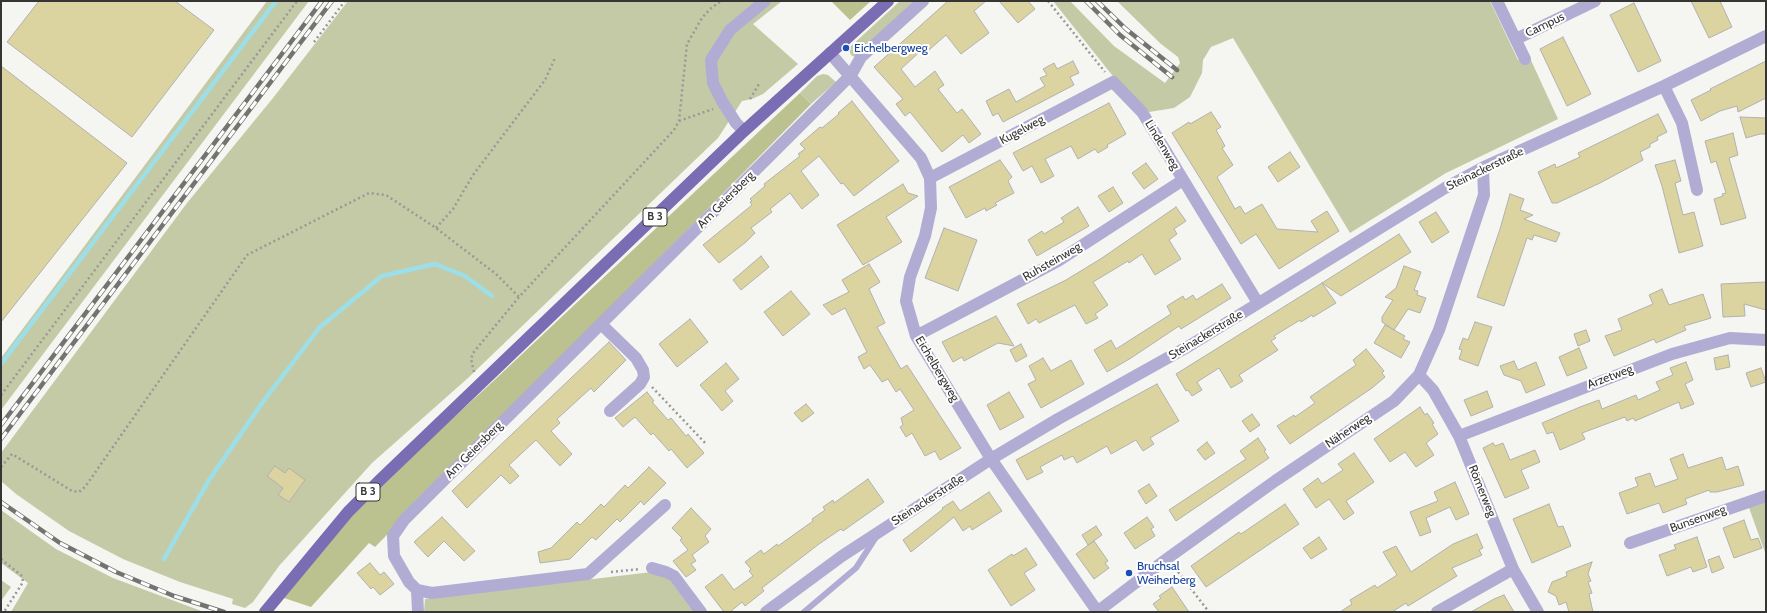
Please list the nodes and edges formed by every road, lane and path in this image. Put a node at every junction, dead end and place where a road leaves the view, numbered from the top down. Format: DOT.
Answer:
graph roads {
  1 [pos="297,1"];
  2 [pos="345,1"];
  3 [pos="721,1"];
  4 [pos="765,1"];
  5 [pos="888,1"];
  6 [pos="923,1"];
  7 [pos="1048,1"];
  8 [pos="1497,1"];
  9 [pos="1595,1"];
  10 [pos="1766,36"];
  11 [pos="1516,40"];
  12 [pos="314,42"];
  13 [pos="830,53"];
  14 [pos="555,58"];
  15 [pos="1525,59"];
  16 [pos="851,75"];
  17 [pos="1113,82"];
  18 [pos="759,84"];
  19 [pos="1664,86"];
  20 [pos="750,99"];
  21 [pos="712,109"];
  22 [pos="679,120"];
  23 [pos="744,131"];
  24 [pos="1482,168"];
  25 [pos="930,178"];
  26 [pos="1183,180"];
  27 [pos="1697,190"];
  28 [pos="436,228"];
  29 [pos="518,297"];
  30 [pos="1258,303"];
  31 [pos="601,324"];
  32 [pos="916,336"];
  33 [pos="1766,340"];
  34 [pos="1419,375"];
  35 [pos="644,377"];
  36 [pos="482,384"];
  37 [pos="1,395"];
  38 [pos="610,411"];
  39 [pos="1459,436"];
  40 [pos="706,445"];
  41 [pos="991,459"];
  42 [pos="1,467"];
  43 [pos="1766,496"];
  44 [pos="665,505"];
  45 [pos="878,534"];
  46 [pos="1630,543"];
  47 [pos="1168,558"];
  48 [pos="1,559"];
  49 [pos="652,568"];
  50 [pos="1513,569"];
  51 [pos="588,574"];
  52 [pos="417,590"];
  53 [pos="1097,611"];
  54 [pos="4,612"];
  55 [pos="265,612"];
  56 [pos="418,612"];
  57 [pos="701,612"];
  58 [pos="766,612"];
  59 [pos="804,612"];
  60 [pos="1209,612"];
  61 [pos="1437,612"];
  62 [pos="1538,612"];
  1 -- 37 [label="path"];
  2 -- 12 [label="path"];
  3 -- 22 [label="path"];
  4 -- 23 [label="street"];
  5 -- 13 [label="main road, B 3"];
  6 -- 16 [label="street, Am Geiersberg"];
  7 -- 17 [label="path"];
  8 -- 11 [label="street, Campus"];
  9 -- 11 [label="street, Campus"];
  10 -- 19 [label="street, Steinackerstraße"];
  11 -- 15 [label="street, Campus"];
  13 -- 16 [label="street, Eichelbergweg"];
  13 -- 23 [label="main road, B 3"];
  14 -- 28 [label="path"];
  16 -- 25 [label="street, Eichelbergweg"];
  16 -- 31 [label="street, Am Geiersberg"];
  17 -- 25 [label="street, Kugelweg"];
  17 -- 26 [label="street, Lindenweg"];
  18 -- 20 [label="path"];
  19 -- 24 [label="street, Steinackerstraße"];
  19 -- 27 [label="street"];
  21 -- 22 [label="path"];
  22 -- 29 [label="path"];
  23 -- 36 [label="main road, B 3"];
  24 -- 30 [label="street, Steinackerstraße"];
  24 -- 34 [label="street, Näherweg"];
  25 -- 32 [label="street, Eichelbergweg"];
  26 -- 30 [label="street, Lindenweg"];
  26 -- 32 [label="street, Ruhsteinweg"];
  28 -- 29 [label="path"];
  28 -- 42 [label="path"];
  29 -- 36 [label="path"];
  30 -- 41 [label="street, Steinackerstraße"];
  31 -- 35 [label="street"];
  31 -- 52 [label="street, Am Geiersberg"];
  32 -- 41 [label="street, Eichelbergweg"];
  33 -- 39 [label="street, Arzetweg"];
  34 -- 39 [label="street, Römerweg"];
  34 -- 47 [label="street, Näherweg"];
  35 -- 38 [label="street"];
  35 -- 40 [label="path"];
  36 -- 55 [label="main road, B 3"];
  39 -- 50 [label="street, Römerweg"];
  41 -- 45 [label="street, Steinackerstraße"];
  41 -- 53 [label="street, Eichelbergweg"];
  43 -- 46 [label="street, Bunsenweg"];
  44 -- 51 [label="street"];
  45 -- 58 [label="street, Steinackerstraße"];
  45 -- 59 [label="lane"];
  47 -- 53 [label="street, Näherweg"];
  47 -- 60 [label="path"];
  48 -- 54 [label="path"];
  49 -- 51 [label="path"];
  49 -- 57 [label="street"];
  50 -- 61 [label="street"];
  50 -- 62 [label="street, Römerweg"];
  51 -- 52 [label="street"];
  52 -- 56 [label="street"];
}
